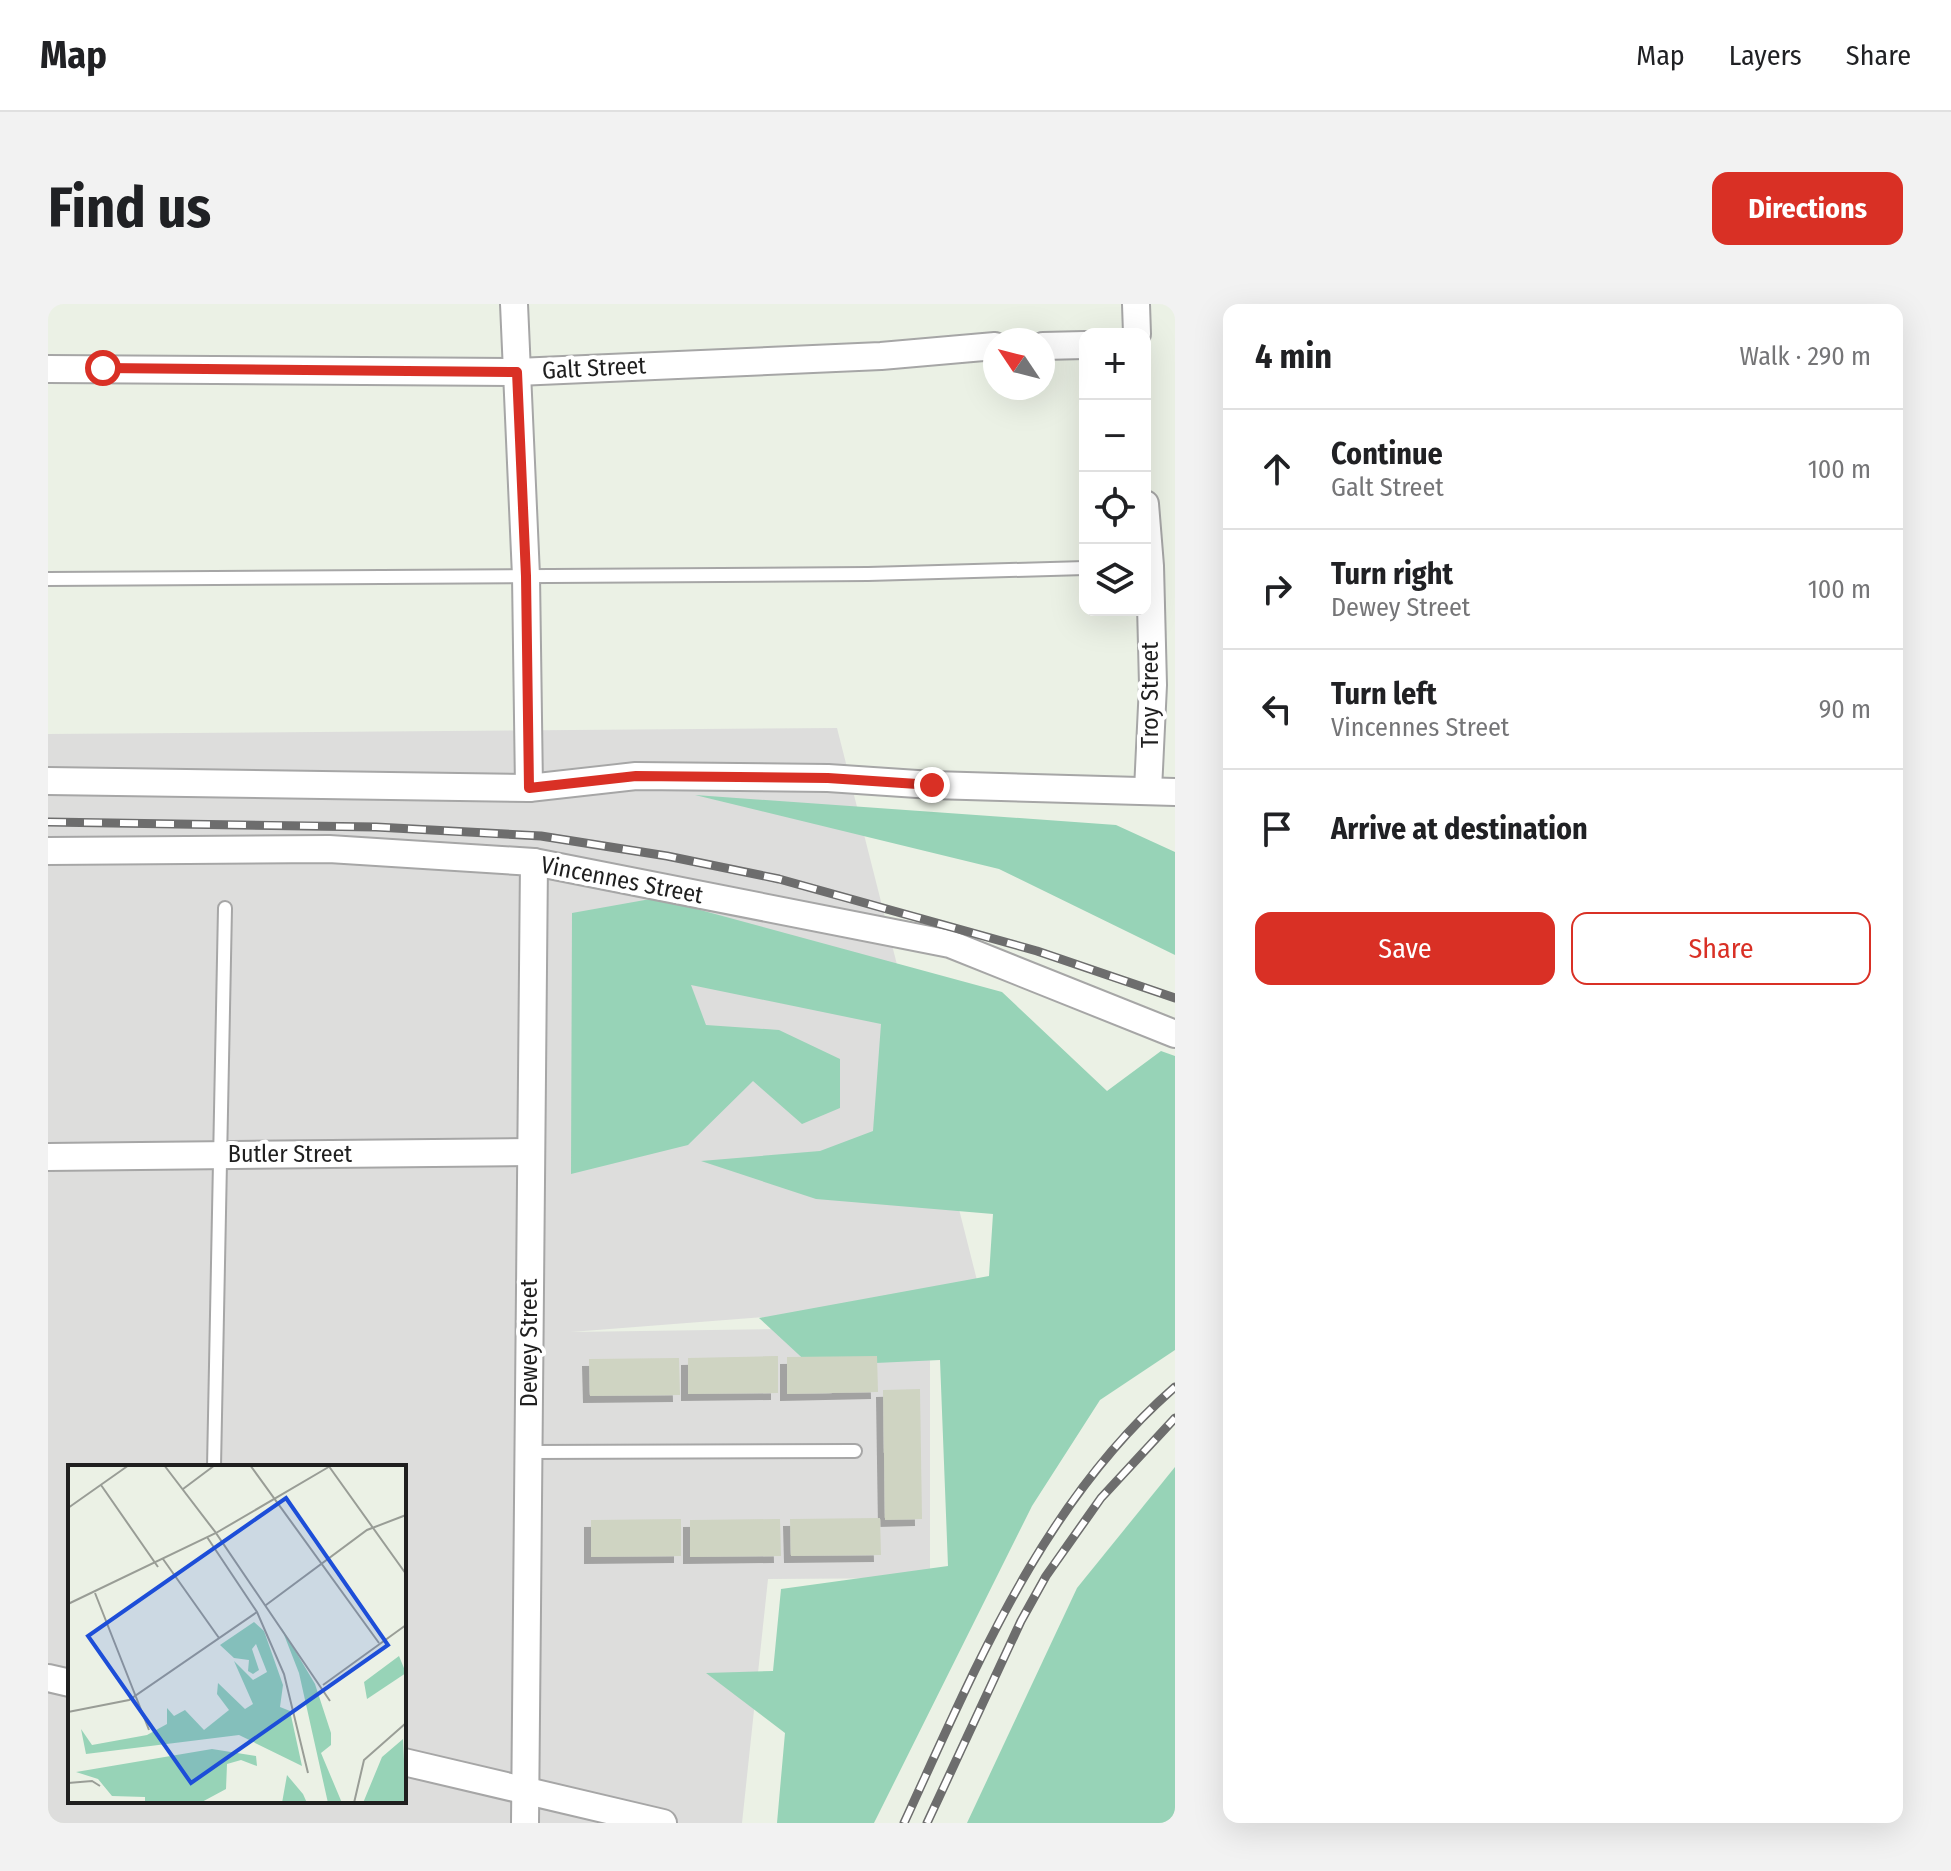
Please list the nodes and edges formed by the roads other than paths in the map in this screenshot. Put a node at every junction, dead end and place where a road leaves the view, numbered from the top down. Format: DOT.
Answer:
graph roads {
  1 [pos="514,304"];
  2 [pos="1136,304"];
  3 [pos="1137,328"];
  4 [pos="1079,345"];
  5 [pos="1055,346"];
  6 [pos="983,347"];
  7 [pos="48,369"];
  8 [pos="517,372"];
  9 [pos="1079,568"];
  10 [pos="526,576"];
  11 [pos="48,579"];
  12 [pos="1150,616"];
  13 [pos="48,781"];
  14 [pos="529,788"];
  15 [pos="1148,790"];
  16 [pos="1175,792"];
  17 [pos="48,851"];
  18 [pos="534,862"];
  19 [pos="225,908"];
  20 [pos="1175,1034"];
  21 [pos="531,1152"];
  22 [pos="221,1154"];
  23 [pos="48,1157"];
  24 [pos="855,1451"];
  25 [pos="529,1452"];
  26 [pos="214,1465"];
  27 [pos="48,1678"];
  28 [pos="68,1683"];
  29 [pos="406,1762"];
  30 [pos="526,1791"];
  31 [pos="525,1823"];
  32 [pos="663,1823"];
  1 -- 8 [label="street"];
  2 -- 3 [label="street"];
  4 -- 5 [label="street"];
  6 -- 8 [label="street, Galt Street"];
  7 -- 8 [label="street, Galt Street"];
  8 -- 10 [label="street"];
  9 -- 10 [label="lane"];
  10 -- 11 [label="lane"];
  10 -- 14 [label="street"];
  12 -- 15 [label="street, Troy Street"];
  13 -- 14 [label="street"];
  14 -- 15 [label="street"];
  15 -- 16 [label="street"];
  17 -- 18 [label="street, Vincennes Street"];
  18 -- 20 [label="street, Vincennes Street"];
  18 -- 21 [label="street, Dewey Street"];
  19 -- 22 [label="lane"];
  21 -- 22 [label="street, Butler Street"];
  21 -- 25 [label="street, Dewey Street"];
  22 -- 23 [label="street, Butler Street"];
  22 -- 26 [label="lane"];
  24 -- 25 [label="lane"];
  25 -- 30 [label="street, Dewey Street"];
  27 -- 28 [label="street"];
  29 -- 30 [label="street"];
  30 -- 31 [label="street, Dewey Street"];
  30 -- 32 [label="street"];
}
